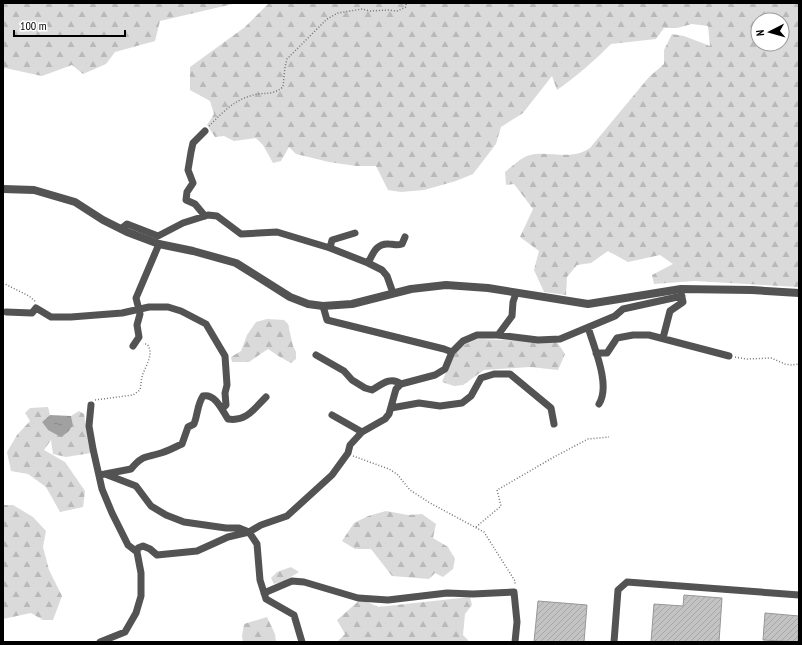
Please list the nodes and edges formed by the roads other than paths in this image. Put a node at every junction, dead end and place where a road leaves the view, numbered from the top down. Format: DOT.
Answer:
graph roads {
  1 [pos="205,131"];
  2 [pos="3,189"];
  3 [pos="205,216"];
  4 [pos="121,229"];
  5 [pos="355,233"];
  6 [pos="405,237"];
  7 [pos="159,244"];
  8 [pos="330,248"];
  9 [pos="368,264"];
  10 [pos="516,292"];
  11 [pos="681,292"];
  12 [pos="393,293"];
  13 [pos="799,293"];
  14 [pos="323,306"];
  15 [pos="138,308"];
  16 [pos="6,312"];
  17 [pos="588,327"];
  18 [pos="498,335"];
  19 [pos="663,338"];
  20 [pos="133,346"];
  21 [pos="452,352"];
  22 [pos="596,353"];
  23 [pos="316,355"];
  24 [pos="729,356"];
  25 [pos="401,384"];
  26 [pos="266,397"];
  27 [pos="599,404"];
  28 [pos="91,405"];
  29 [pos="391,408"];
  30 [pos="222,409"];
  31 [pos="332,414"];
  32 [pos="554,424"];
  33 [pos="362,432"];
  34 [pos="102,475"];
  35 [pos="249,532"];
  36 [pos="137,552"];
  37 [pos="264,593"];
  38 [pos="799,596"];
  39 [pos="125,632"];
  40 [pos="100,642"];
  41 [pos="111,642"];
  42 [pos="302,642"];
  43 [pos="515,642"];
  44 [pos="614,642"];
  1 -- 3 [label="street"];
  2 -- 4 [label="street"];
  3 -- 4 [label="street"];
  3 -- 8 [label="street"];
  4 -- 7 [label="street"];
  5 -- 8 [label="street"];
  6 -- 9 [label="street"];
  7 -- 14 [label="street"];
  7 -- 15 [label="street"];
  8 -- 9 [label="street"];
  9 -- 12 [label="street"];
  10 -- 11 [label="street"];
  10 -- 12 [label="street"];
  10 -- 18 [label="street"];
  11 -- 13 [label="street"];
  11 -- 17 [label="street"];
  11 -- 19 [label="street"];
  12 -- 14 [label="street"];
  14 -- 21 [label="street"];
  15 -- 16 [label="street"];
  15 -- 20 [label="street"];
  15 -- 30 [label="street"];
  17 -- 18 [label="street"];
  17 -- 22 [label="street"];
  18 -- 21 [label="street"];
  19 -- 22 [label="street"];
  19 -- 24 [label="street"];
  21 -- 25 [label="street"];
  22 -- 27 [label="street"];
  23 -- 25 [label="street"];
  25 -- 29 [label="street"];
  26 -- 30 [label="street"];
  28 -- 34 [label="street"];
  29 -- 32 [label="street"];
  29 -- 33 [label="street"];
  30 -- 34 [label="street"];
  31 -- 33 [label="street"];
  33 -- 35 [label="street"];
  34 -- 35 [label="street"];
  34 -- 36 [label="street"];
  35 -- 36 [label="street"];
  35 -- 37 [label="street"];
  36 -- 39 [label="street"];
  37 -- 42 [label="street"];
  37 -- 43 [label="street"];
  38 -- 44 [label="street"];
  39 -- 40 [label="street"];
  39 -- 41 [label="street"];
}
